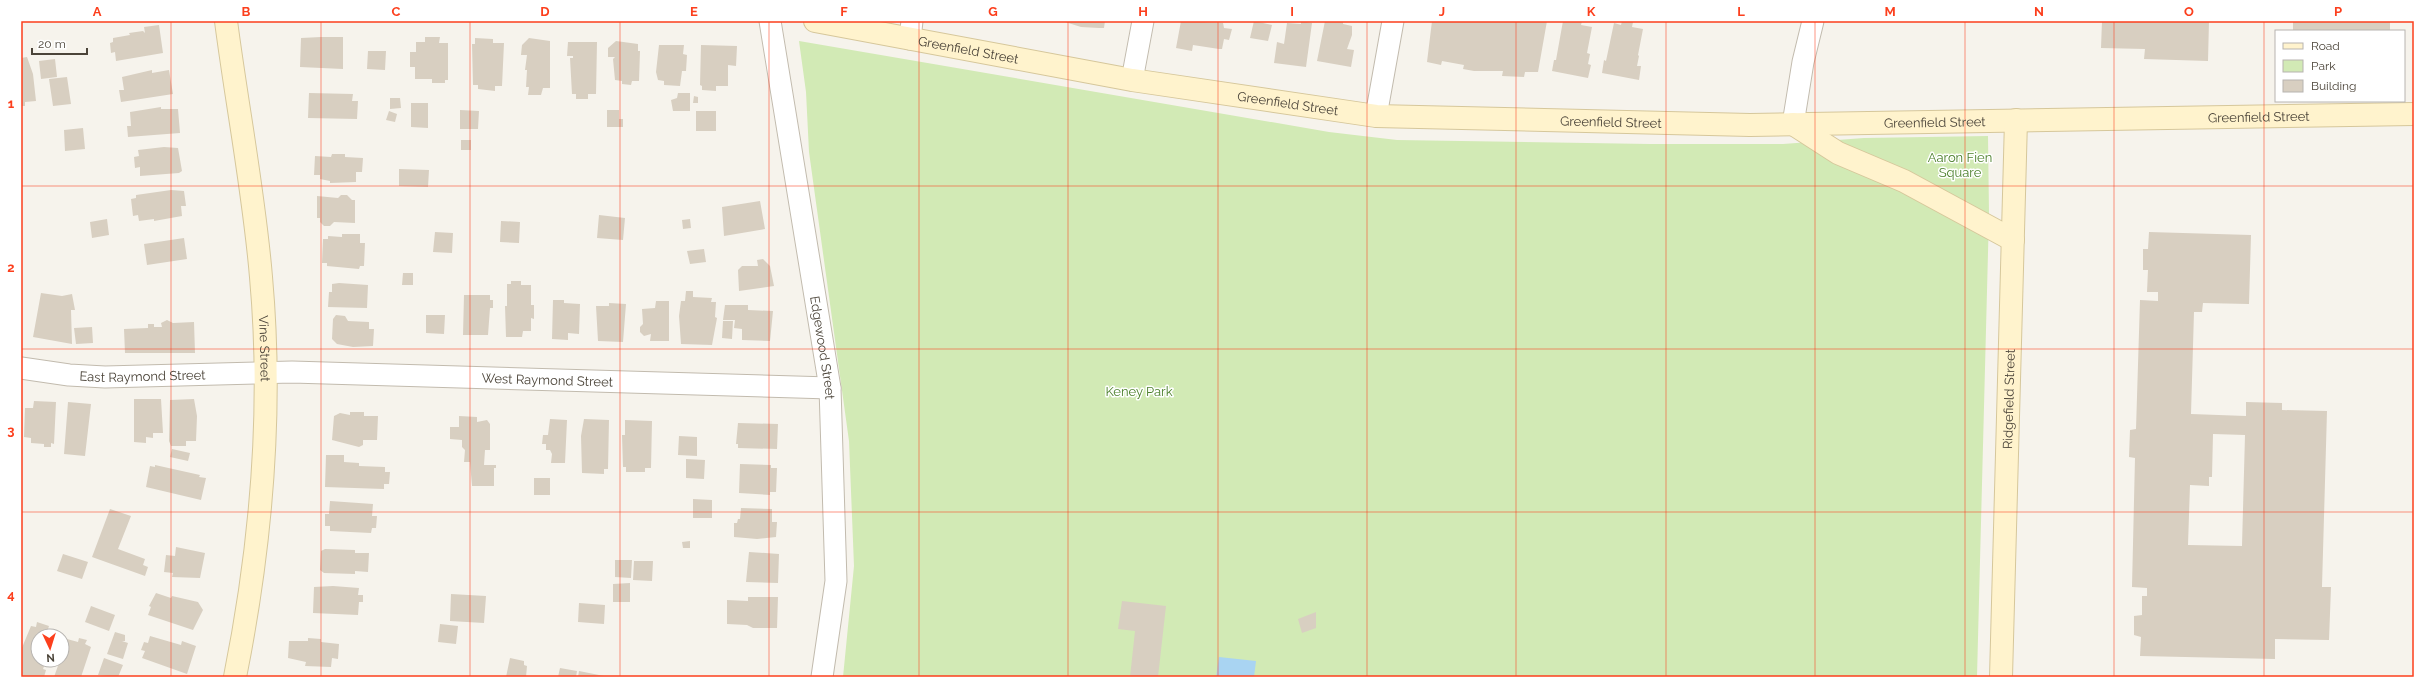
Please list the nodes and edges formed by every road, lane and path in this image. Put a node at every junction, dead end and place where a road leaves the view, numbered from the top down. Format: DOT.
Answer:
graph roads {
  1 [pos="226,21"];
  2 [pos="770,21"];
  3 [pos="815,21"];
  4 [pos="1143,21"];
  5 [pos="1393,21"];
  6 [pos="1813,21"];
  7 [pos="911,30"];
  8 [pos="1132,80"];
  9 [pos="2414,114"];
  10 [pos="1376,116"];
  11 [pos="2016,120"];
  12 [pos="1793,124"];
  13 [pos="2013,240"];
  14 [pos="21,368"];
  15 [pos="264,372"];
  16 [pos="830,388"];
  17 [pos="235,677"];
  18 [pos="822,677"];
  19 [pos="2001,677"];
  1 -- 15 [label="street, Vine Street"];
  2 -- 16 [label="street, Edgewood Street"];
  3 -- 7 [label="street, Greenfield Street"];
  4 -- 8 [label="street"];
  5 -- 10 [label="street"];
  6 -- 12 [label="street"];
  7 -- 8 [label="street, Greenfield Street"];
  8 -- 10 [label="street, Greenfield Street"];
  9 -- 11 [label="street, Greenfield Street"];
  10 -- 12 [label="street, Greenfield Street"];
  11 -- 12 [label="street, Greenfield Street"];
  11 -- 13 [label="street, Ridgefield Street"];
  12 -- 13 [label="street"];
  13 -- 19 [label="street, Ridgefield Street"];
  14 -- 15 [label="street, East Raymond Street"];
  15 -- 16 [label="street, West Raymond Street"];
  15 -- 17 [label="street, Vine Street"];
  16 -- 18 [label="street, Edgewood Street"];
}
